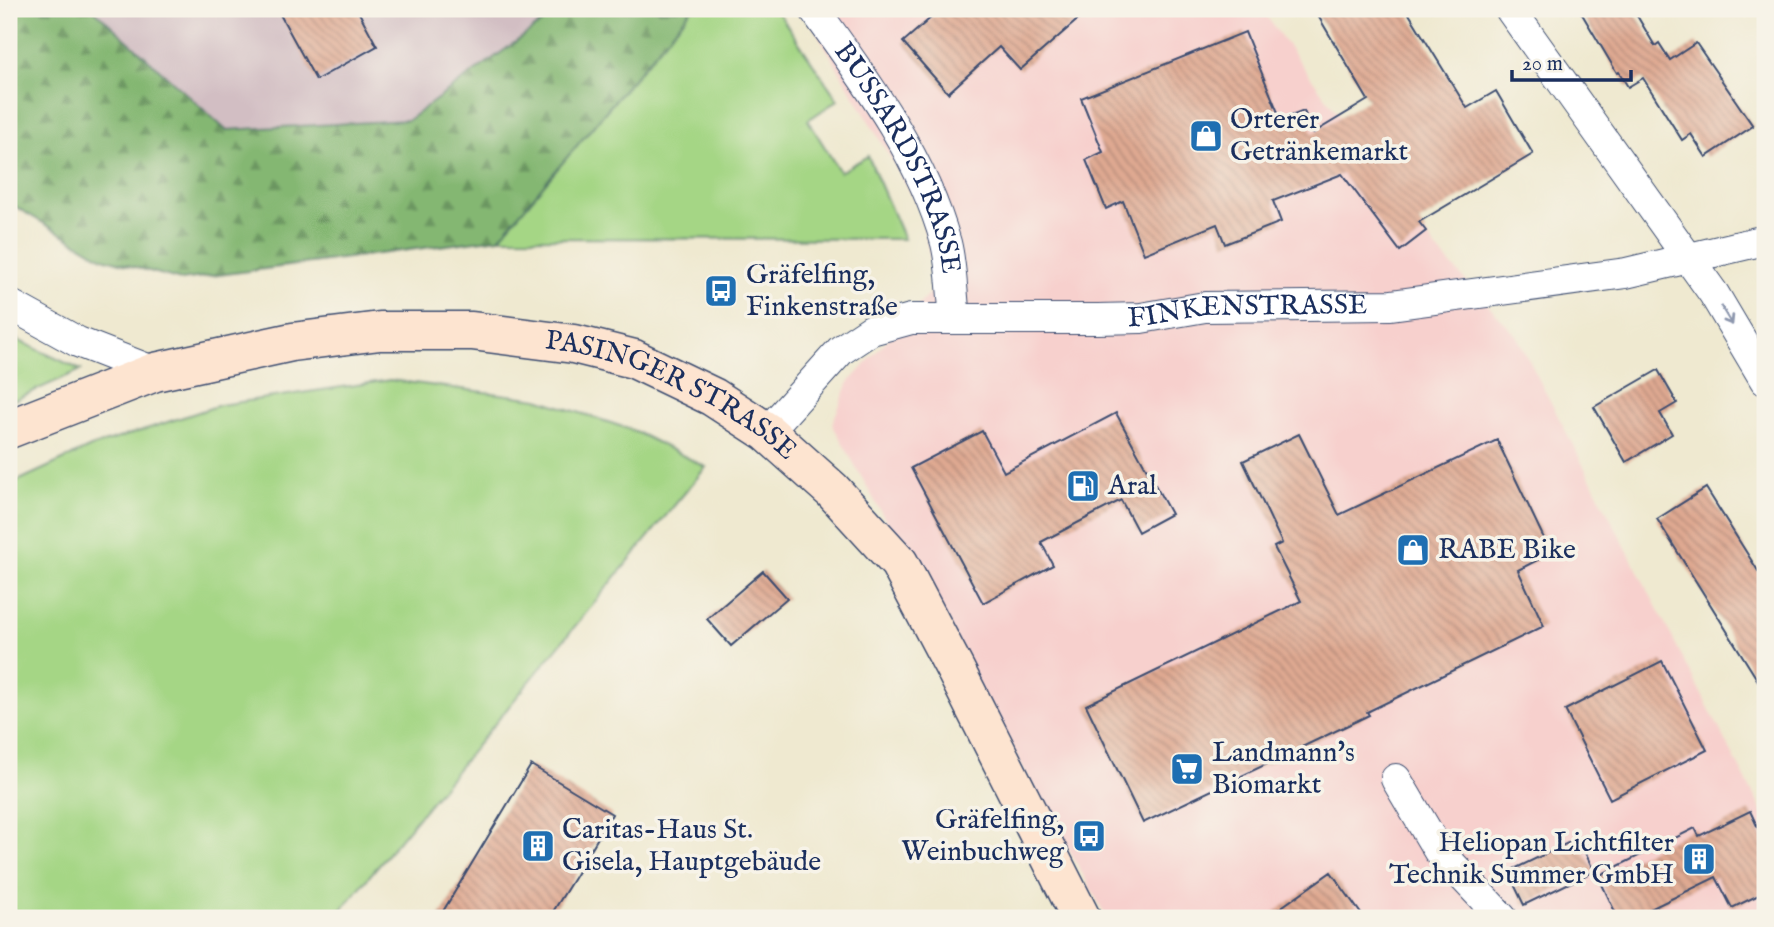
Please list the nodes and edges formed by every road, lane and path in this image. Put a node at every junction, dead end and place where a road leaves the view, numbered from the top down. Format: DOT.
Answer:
graph roads {
  1 [pos="814,9"];
  2 [pos="1510,9"];
  3 [pos="1765,240"];
  4 [pos="1690,259"];
  5 [pos="9,304"];
  6 [pos="955,318"];
  7 [pos="155,372"];
  8 [pos="1765,380"];
  9 [pos="9,429"];
  10 [pos="767,432"];
  11 [pos="1395,779"];
  12 [pos="1081,918"];
  13 [pos="1502,918"];
  1 -- 6 [label="street, BUSSARDSTRASSE"];
  2 -- 4 [label="street"];
  3 -- 4 [label="street, FINKENSTRASSE"];
  4 -- 6 [label="street, FINKENSTRASSE"];
  4 -- 8 [label="street, one-way"];
  5 -- 7 [label="street"];
  6 -- 10 [label="street, FINKENSTRASSE"];
  7 -- 9 [label="main road, PASINGER STRASSE"];
  7 -- 10 [label="main road, PASINGER STRASSE"];
  10 -- 12 [label="main road, PASINGER STRASSE"];
  11 -- 13 [label="street"];
}
